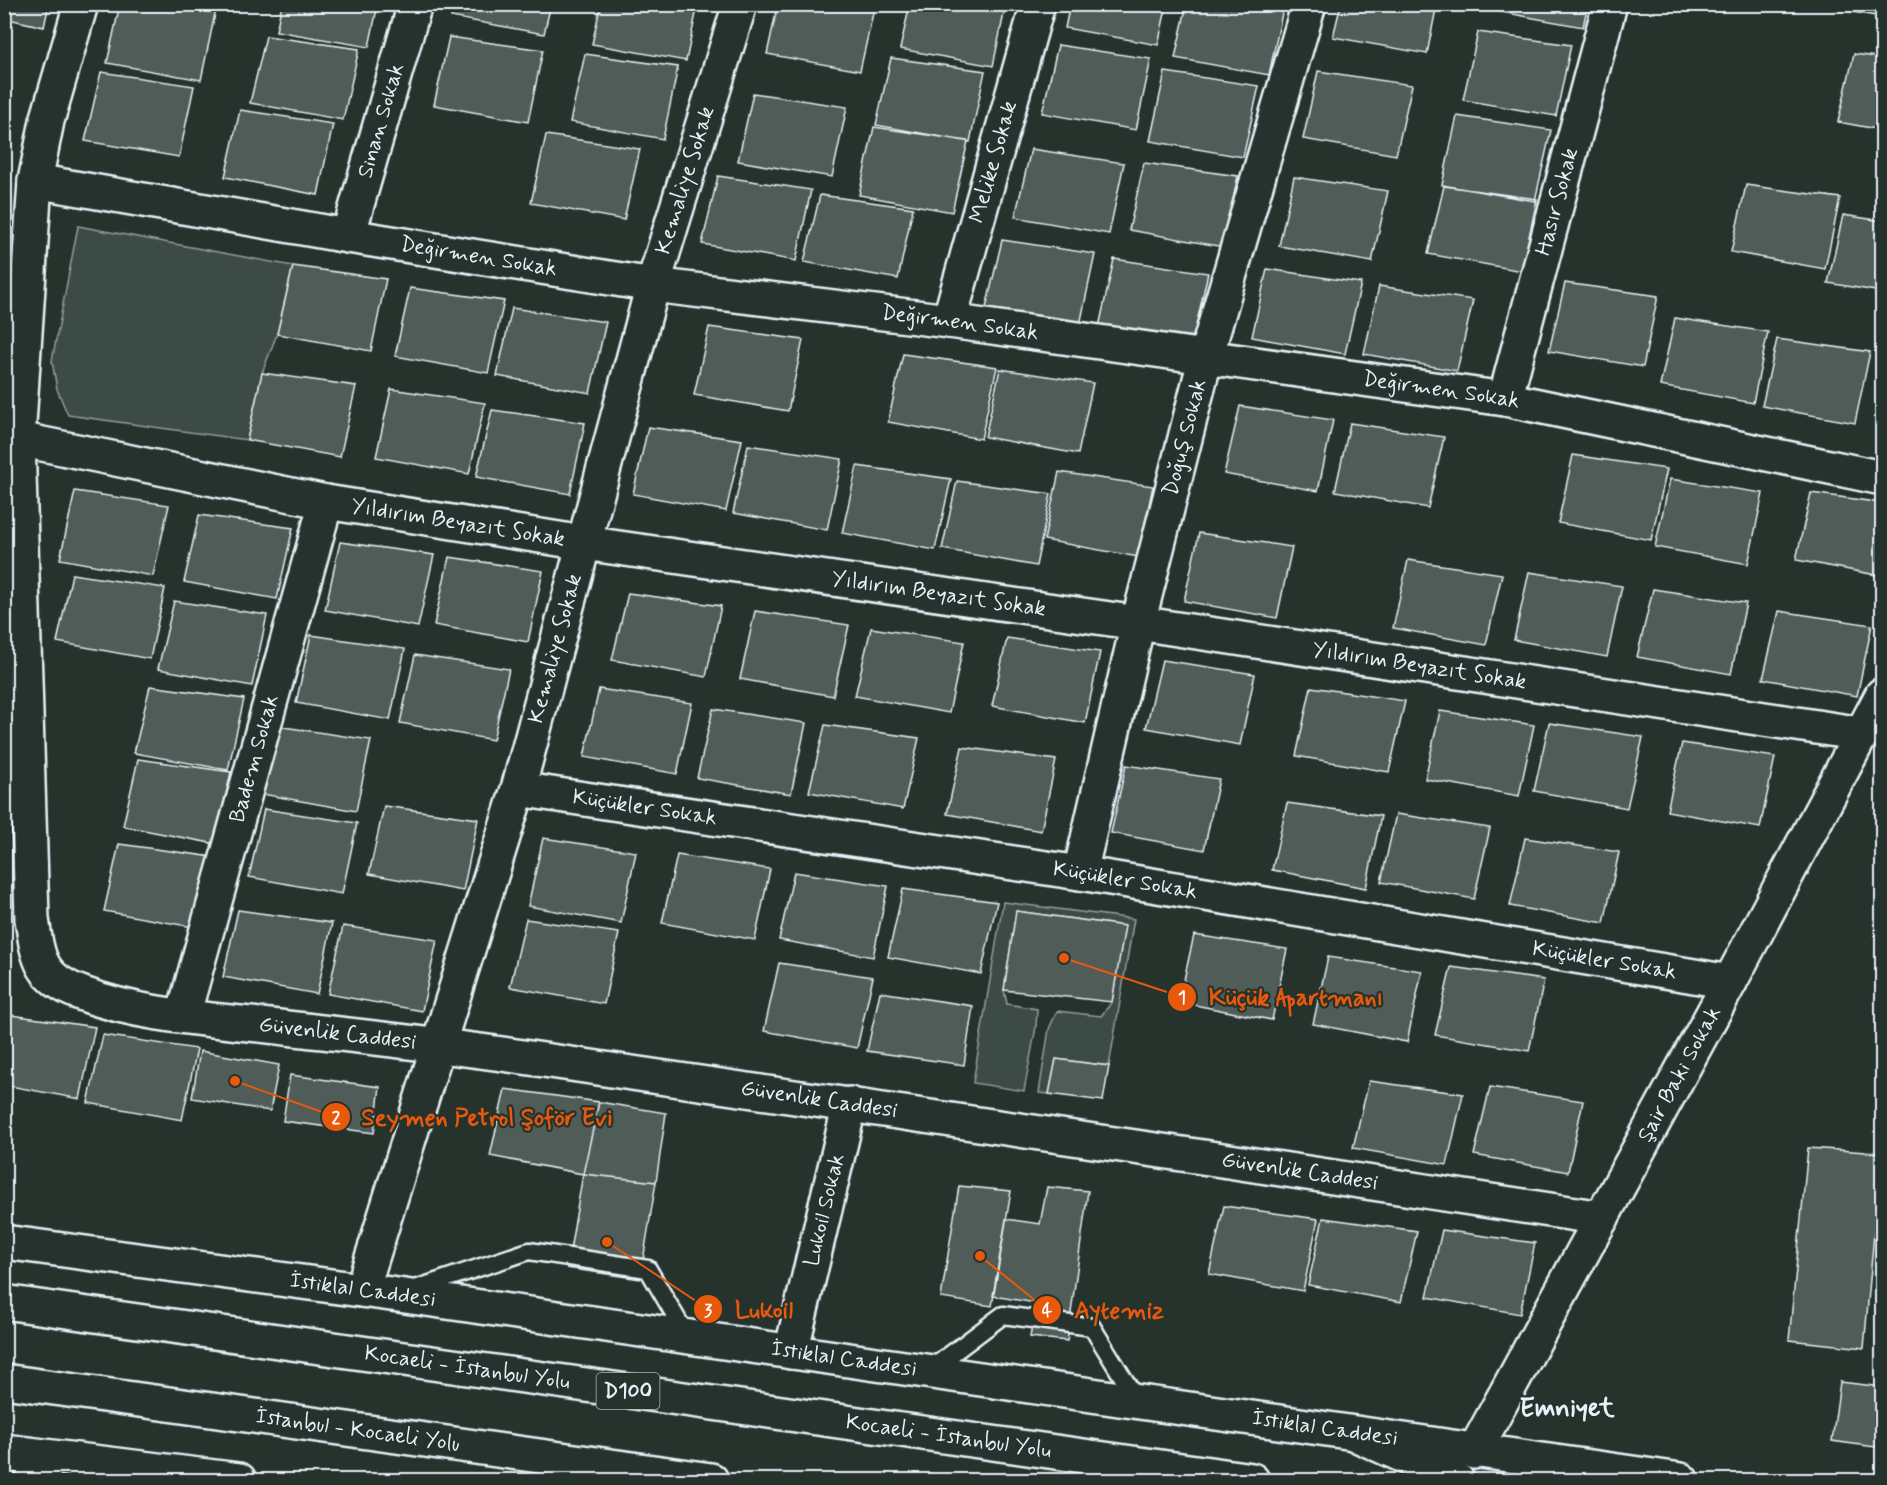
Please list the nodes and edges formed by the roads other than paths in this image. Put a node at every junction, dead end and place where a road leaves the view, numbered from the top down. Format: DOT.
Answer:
graph roads {
  1 [pos="81,4"];
  2 [pos="415,4"];
  3 [pos="740,4"];
  4 [pos="1038,4"];
  5 [pos="1309,4"];
  6 [pos="1610,4"];
  7 [pos="35,181"];
  8 [pos="348,236"];
  9 [pos="653,285"];
  10 [pos="949,321"];
  11 [pos="1206,356"];
  12 [pos="1505,399"];
  13 [pos="11,439"];
  14 [pos="1882,478"];
  15 [pos="326,502"];
  16 [pos="584,543"];
  17 [pos="1138,623"];
  18 [pos="1882,695"];
  19 [pos="1862,734"];
  20 [pos="518,789"];
  21 [pos="1080,873"];
  22 [pos="1730,982"];
  23 [pos="183,1016"];
  24 [pos="440,1045"];
  25 [pos="850,1104"];
  26 [pos="1602,1218"];
  27 [pos="4,1242"];
  28 [pos="362,1290"];
  29 [pos="398,1294"];
  30 [pos="4,1302"];
  31 [pos="688,1337"];
  32 [pos="790,1352"];
  33 [pos="928,1372"];
  34 [pos="4,1381"];
  35 [pos="1138,1402"];
  36 [pos="1357,1435"];
  37 [pos="4,1451"];
  38 [pos="1474,1452"];
  39 [pos="4,1458"];
  40 [pos="53,1480"];
  41 [pos="239,1480"];
  42 [pos="711,1480"];
  43 [pos="1252,1480"];
  44 [pos="1456,1480"];
  45 [pos="1681,1480"];
  1 -- 7 [label="main road, Güvenlik Caddesi"];
  2 -- 8 [label="main road, Sinan Sokak"];
  3 -- 9 [label="main road, Kemaliye Sokak"];
  4 -- 10 [label="main road, Melike Sokak"];
  5 -- 11 [label="main road, Doğuş Sokak"];
  6 -- 12 [label="main road, Hasır Sokak"];
  7 -- 8 [label="main road, Değirmen Sokak"];
  7 -- 13 [label="main road, Güvenlik Caddesi"];
  8 -- 9 [label="main road, Değirmen Sokak"];
  9 -- 10 [label="main road, Değirmen Sokak"];
  9 -- 16 [label="main road, Kemaliye Sokak"];
  10 -- 11 [label="main road, Değirmen Sokak"];
  11 -- 12 [label="main road, Değirmen Sokak"];
  11 -- 17 [label="main road, Doğuş Sokak"];
  12 -- 14 [label="main road, Değirmen Sokak"];
  13 -- 15 [label="main road, Yıldırım Beyazıt Sokak"];
  13 -- 23 [label="main road, Güvenlik Caddesi"];
  15 -- 16 [label="main road, Yıldırım Beyazıt Sokak"];
  15 -- 23 [label="main road, Badem Sokak"];
  16 -- 17 [label="main road, Yıldırım Beyazıt Sokak"];
  16 -- 20 [label="main road, Kemaliye Sokak"];
  17 -- 19 [label="main road, Yıldırım Beyazıt Sokak"];
  17 -- 21 [label="main road, Doğuş Sokak"];
  18 -- 19 [label="main road, Şair Baki Sokak"];
  19 -- 22 [label="main road, Şair Baki Sokak"];
  20 -- 21 [label="main road, Küçükler Sokak"];
  20 -- 24 [label="main road, Kemaliye Sokak"];
  21 -- 22 [label="main road, Küçükler Sokak"];
  22 -- 26 [label="main road, Şair Baki Sokak"];
  23 -- 24 [label="main road, Güvenlik Caddesi"];
  24 -- 25 [label="main road, Güvenlik Caddesi"];
  24 -- 28 [label="main road, Kemaliye Sokak"];
  25 -- 26 [label="main road, Güvenlik Caddesi"];
  25 -- 32 [label="main road, Lukoil Sokak"];
  26 -- 38 [label="main road, Şair Baki Sokak"];
  27 -- 28 [label="main road, İstiklal Caddesi"];
  28 -- 29 [label="main road, İstiklal Caddesi"];
  29 -- 31 [label="main road, İstiklal Caddesi"];
  29 -- 31 [label="lane"];
  30 -- 43 [label="main road, Kocaeli - İstanbul Yolu / D100"];
  31 -- 32 [label="main road, İstiklal Caddesi"];
  32 -- 33 [label="main road, İstiklal Caddesi"];
  33 -- 35 [label="main road, İstiklal Caddesi"];
  33 -- 35 [label="lane"];
  34 -- 42 [label="main road, İstanbul - Kocaeli Yolu"];
  35 -- 36 [label="main road, İstiklal Caddesi"];
  36 -- 38 [label="main road, İstiklal Caddesi"];
  36 -- 44 [label="main road"];
  37 -- 41 [label="main road"];
  38 -- 45 [label="main road, İstiklal Caddesi"];
  39 -- 40 [label="lane"];
}
